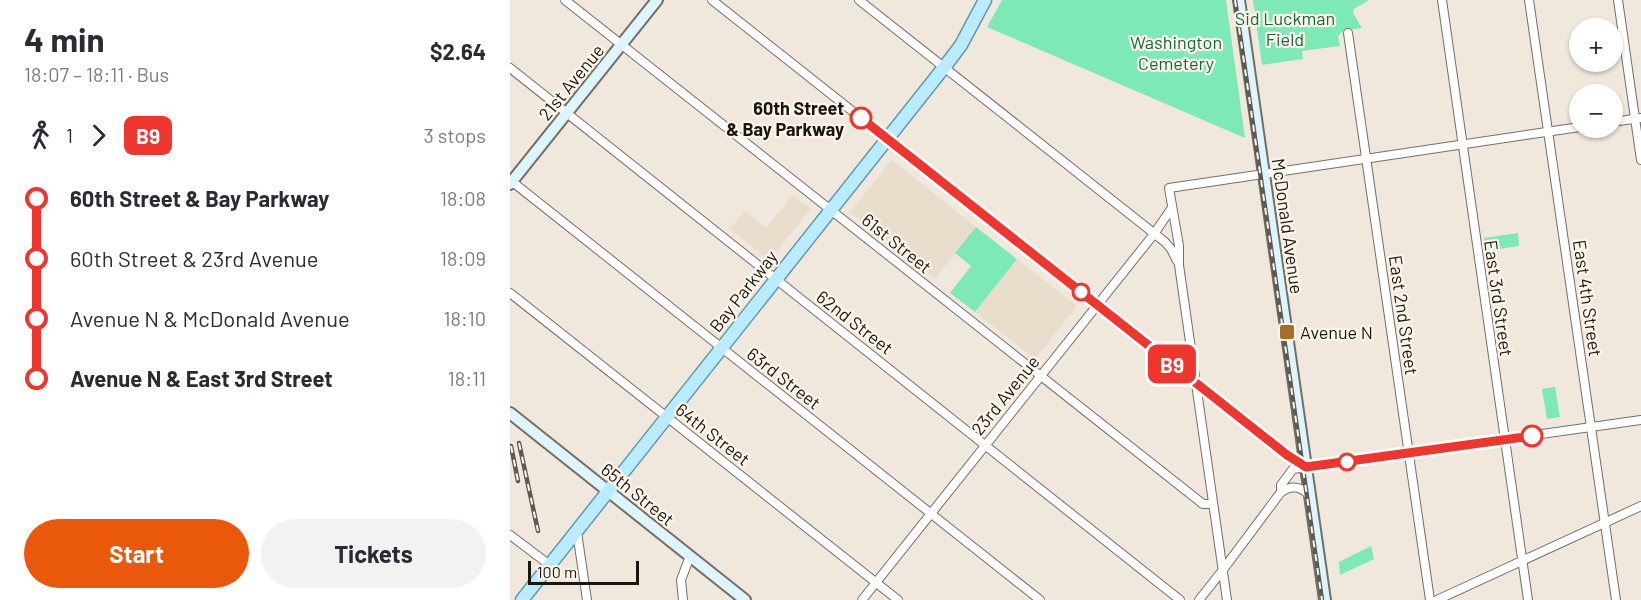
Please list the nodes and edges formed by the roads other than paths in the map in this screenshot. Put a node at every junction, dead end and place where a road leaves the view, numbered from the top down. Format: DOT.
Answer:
graph roads {
  1 [pos="565,0"];
  2 [pos="657,0"];
  3 [pos="712,0"];
  4 [pos="859,0"];
  5 [pos="985,0"];
  6 [pos="1239,0"];
  7 [pos="1442,0"];
  8 [pos="1529,0"];
  9 [pos="1618,0"];
  10 [pos="1348,33"];
  11 [pos="622,45"];
  12 [pos="944,67"];
  13 [pos="510,68"];
  14 [pos="567,114"];
  15 [pos="1638,118"];
  16 [pos="1623,120"];
  17 [pos="1569,129"];
  18 [pos="1548,132"];
  19 [pos="887,139"];
  20 [pos="1462,144"];
  21 [pos="1366,158"];
  22 [pos="1641,160"];
  23 [pos="1264,174"];
  24 [pos="511,182"];
  25 [pos="831,209"];
  26 [pos="1171,209"];
  27 [pos="1154,234"];
  28 [pos="1179,265"];
  29 [pos="776,278"];
  30 [pos="510,292"];
  31 [pos="1097,305"];
  32 [pos="721,347"];
  33 [pos="1040,376"];
  34 [pos="1196,383"];
  35 [pos="510,413"];
  36 [pos="667,417"];
  37 [pos="1641,420"];
  38 [pos="1592,427"];
  39 [pos="1504,440"];
  40 [pos="985,445"];
  41 [pos="1409,454"];
  42 [pos="1306,467"];
  43 [pos="609,491"];
  44 [pos="1281,492"];
  45 [pos="1310,497"];
  46 [pos="1212,504"];
  47 [pos="1641,506"];
  48 [pos="931,513"];
  49 [pos="1605,523"];
  50 [pos="577,532"];
  51 [pos="510,535"];
  52 [pos="690,556"];
  53 [pos="1522,560"];
  54 [pos="551,566"];
  55 [pos="1222,571"];
  56 [pos="876,583"];
  57 [pos="522,600"];
  58 [pos="587,600"];
  59 [pos="683,600"];
  60 [pos="745,600"];
  61 [pos="862,600"];
  62 [pos="898,600"];
  63 [pos="1040,600"];
  64 [pos="1180,600"];
  65 [pos="1199,600"];
  66 [pos="1227,600"];
  67 [pos="1325,600"];
  68 [pos="1430,600"];
  69 [pos="1437,600"];
  70 [pos="1528,600"];
  71 [pos="1616,600"];
  1 -- 11 [label="street, 61st Street"];
  2 -- 11 [label="main road, 21st Avenue"];
  3 -- 19 [label="street"];
  4 -- 12 [label="street"];
  5 -- 12 [label="main road, Bay Parkway"];
  6 -- 23 [label="main road, McDonald Avenue"];
  7 -- 20 [label="street, East 3rd Street"];
  8 -- 18 [label="street, East 4th Street"];
  9 -- 15 [label="street"];
  10 -- 21 [label="street, East 2nd Street"];
  11 -- 14 [label="main road, 21st Avenue"];
  11 -- 25 [label="street, 61st Street"];
  12 -- 19 [label="main road, Bay Parkway"];
  12 -- 27 [label="street"];
  13 -- 14 [label="street, 62nd Street"];
  14 -- 24 [label="main road, 21st Avenue"];
  14 -- 29 [label="street, 62nd Street"];
  15 -- 16 [label="street"];
  15 -- 22 [label="street"];
  17 -- 18 [label="street"];
  18 -- 20 [label="street"];
  18 -- 38 [label="street, East 4th Street"];
  19 -- 25 [label="main road, Bay Parkway"];
  19 -- 31 [label="street"];
  20 -- 21 [label="street"];
  20 -- 39 [label="street, East 3rd Street"];
  21 -- 23 [label="street"];
  21 -- 41 [label="street, East 2nd Street"];
  23 -- 26 [label="street"];
  23 -- 42 [label="main road, McDonald Avenue"];
  24 -- 32 [label="street, 63rd Street"];
  25 -- 29 [label="main road, Bay Parkway"];
  25 -- 33 [label="street, 61st Street"];
  26 -- 27 [label="street, 23rd Avenue"];
  26 -- 28 [label="street"];
  27 -- 28 [label="street"];
  27 -- 31 [label="street, 23rd Avenue"];
  28 -- 34 [label="street"];
  29 -- 32 [label="main road, Bay Parkway"];
  29 -- 40 [label="street, 62nd Street"];
  30 -- 36 [label="street, 64th Street"];
  31 -- 33 [label="street, 23rd Avenue"];
  31 -- 34 [label="street"];
  32 -- 36 [label="main road, Bay Parkway"];
  32 -- 48 [label="street, 63rd Street"];
  33 -- 40 [label="street, 23rd Avenue"];
  33 -- 46 [label="street, 61st Street"];
  34 -- 42 [label="street"];
  34 -- 46 [label="street"];
  35 -- 43 [label="main road, 65th Street"];
  36 -- 43 [label="main road, Bay Parkway"];
  36 -- 56 [label="street, 64th Street"];
  37 -- 38 [label="street"];
  38 -- 39 [label="street"];
  38 -- 49 [label="street, East 4th Street"];
  39 -- 41 [label="street"];
  39 -- 53 [label="street, East 3rd Street"];
  40 -- 48 [label="street, 23rd Avenue"];
  40 -- 64 [label="street, 62nd Street"];
  41 -- 42 [label="street"];
  41 -- 68 [label="street, East 2nd Street"];
  42 -- 44 [label="street"];
  42 -- 45 [label="main road, McDonald Avenue"];
  43 -- 50 [label="main road, Bay Parkway"];
  43 -- 52 [label="main road, 65th Street"];
  44 -- 45 [label="street"];
  44 -- 55 [label="street"];
  45 -- 67 [label="main road, McDonald Avenue"];
  46 -- 55 [label="street"];
  47 -- 49 [label="street"];
  48 -- 56 [label="street, 23rd Avenue"];
  48 -- 63 [label="street, 63rd Street"];
  49 -- 53 [label="street"];
  49 -- 71 [label="street, East 4th Street"];
  50 -- 54 [label="main road, Bay Parkway"];
  50 -- 58 [label="street"];
  51 -- 54 [label="street"];
  52 -- 59 [label="street"];
  52 -- 60 [label="main road, 65th Street"];
  53 -- 69 [label="street"];
  53 -- 70 [label="street, East 3rd Street"];
  54 -- 57 [label="main road, Bay Parkway"];
  55 -- 65 [label="street"];
  55 -- 66 [label="street"];
  56 -- 61 [label="street, 23rd Avenue"];
  56 -- 62 [label="street, 64th Street"];
}
